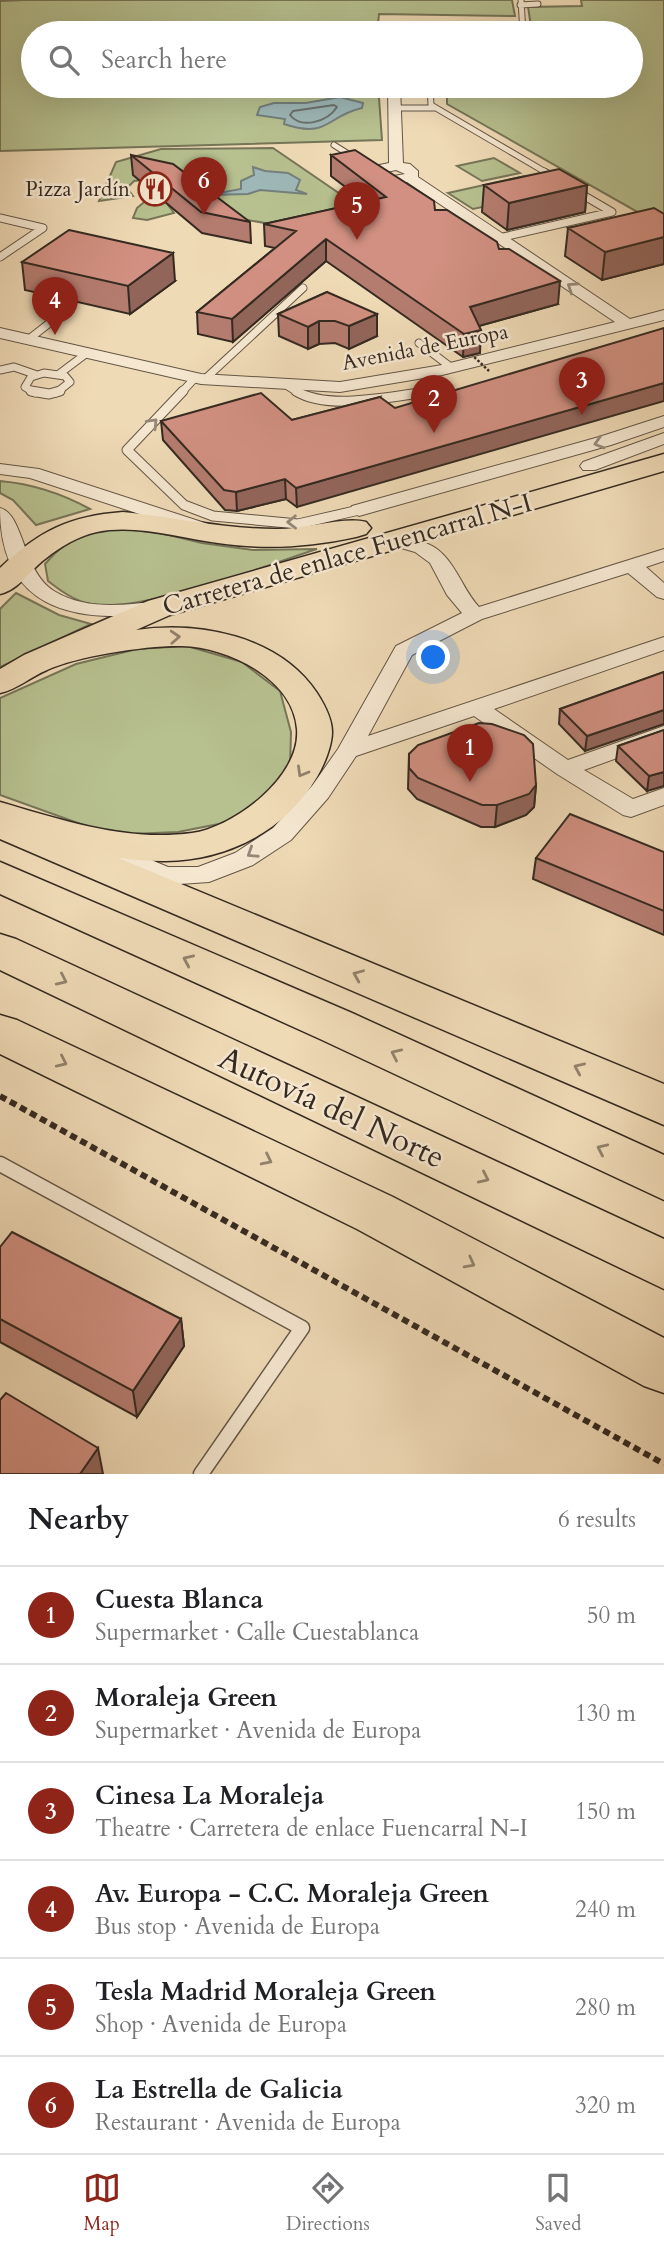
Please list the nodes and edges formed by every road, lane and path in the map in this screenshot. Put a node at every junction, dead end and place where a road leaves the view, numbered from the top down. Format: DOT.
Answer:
graph roads {
  1 [pos="521,2"];
  2 [pos="538,4"];
  3 [pos="522,21"];
  4 [pos="393,98"];
  5 [pos="430,98"];
  6 [pos="393,108"];
  7 [pos="435,108"];
  8 [pos="334,145"];
  9 [pos="375,170"];
  10 [pos="400,174"];
  11 [pos="0,218"];
  12 [pos="499,239"];
  13 [pos="0,257"];
  14 [pos="303,288"];
  15 [pos="664,315"];
  16 [pos="57,318"];
  17 [pos="629,325"];
  18 [pos="609,330"];
  19 [pos="0,333"];
  20 [pos="29,340"];
  21 [pos="419,343"];
  22 [pos="87,353"];
  23 [pos="471,354"];
  24 [pos="452,368"];
  25 [pos="0,370"];
  26 [pos="489,371"];
  27 [pos="59,374"];
  28 [pos="37,375"];
  29 [pos="199,379"];
  30 [pos="286,385"];
  31 [pos="444,390"];
  32 [pos="664,421"];
  33 [pos="664,438"];
  34 [pos="664,448"];
  35 [pos="664,462"];
  36 [pos="589,466"];
  37 [pos="0,469"];
  38 [pos="359,510"];
  39 [pos="0,514"];
  40 [pos="217,534"];
  41 [pos="391,539"];
  42 [pos="664,555"];
  43 [pos="631,565"];
  44 [pos="10,574"];
  45 [pos="664,593"];
  46 [pos="159,608"];
  47 [pos="475,615"];
  48 [pos="664,643"];
  49 [pos="36,662"];
  50 [pos="0,683"];
  51 [pos="477,708"];
  52 [pos="664,733"];
  53 [pos="348,751"];
  54 [pos="565,769"];
  55 [pos="664,796"];
  56 [pos="0,815"];
  57 [pos="0,823"];
  58 [pos="89,842"];
  59 [pos="0,877"];
  60 [pos="0,951"];
  61 [pos="0,1033"];
  62 [pos="0,1096"];
  63 [pos="664,1105"];
  64 [pos="0,1164"];
  65 [pos="664,1178"];
  66 [pos="664,1265"];
  67 [pos="664,1367"];
  68 [pos="664,1464"];
  69 [pos="201,1474"];
  1 -- 2 [label="lane"];
  1 -- 3 [label="lane"];
  4 -- 6 [label="street"];
  5 -- 7 [label="lane"];
  6 -- 7 [label="lane"];
  6 -- 10 [label="street"];
  7 -- 12 [label="lane"];
  8 -- 9 [label="lane"];
  9 -- 10 [label="street"];
  10 -- 12 [label="street"];
  10 -- 18 [label="street"];
  11 -- 13 [label="lane"];
  17 -- 12 [label="street, one-way"];
  14 -- 29 [label="lane"];
  15 -- 17 [label="street, Avenida de Europa"];
  16 -- 20 [label="lane"];
  17 -- 18 [label="street, Avenida de Europa"];
  18 -- 24 [label="street, Avenida de Europa"];
  19 -- 20 [label="street, Avenida de Europa"];
  20 -- 22 [label="street, Avenida de Europa"];
  21 -- 24 [label="lane"];
  22 -- 27 [label="lane"];
  22 -- 29 [label="street, Avenida de Europa"];
  23 -- 26 [label="path, bridge"];
  24 -- 30 [label="street, Avenida de Europa"];
  25 -- 28 [label="lane"];
  27 -- 28 [label="lane"];
  27 -- 28 [label="lane"];
  29 -- 30 [label="street, Avenida de Europa"];
  38 -- 29 [label="lane, one-way"];
  30 -- 31 [label="lane"];
  32 -- 38 [label="street, one-way"];
  33 -- 36 [label="street"];
  34 -- 36 [label="main road, Carretera de enlace Fuencarral N-I"];
  35 -- 41 [label="main road, Carretera de enlace Fuencarral N-I"];
  36 -- 40 [label="main road, Carretera de enlace Fuencarral N-I"];
  37 -- 40 [label="street"];
  39 -- 44 [label="street"];
  40 -- 44 [label="main road, Carretera de enlace Fuencarral N-I"];
  41 -- 46 [label="main road, Carretera de enlace Fuencarral N-I"];
  41 -- 47 [label="street"];
  42 -- 43 [label="street"];
  43 -- 45 [label="street"];
  43 -- 47 [label="street"];
  44 -- 46 [label="street"];
  46 -- 49 [label="main road, Carretera de enlace Fuencarral N-I"];
  47 -- 53 [label="street"];
  48 -- 51 [label="street"];
  49 -- 50 [label="main road, Carretera de enlace Fuencarral N-I"];
  49 -- 58 [label="main road, Carretera de enlace Fuencarral N-I, one-way"];
  51 -- 53 [label="street"];
  51 -- 54 [label="street"];
  52 -- 54 [label="street"];
  53 -- 58 [label="street, one-way"];
  54 -- 55 [label="street"];
  56 -- 58 [label="main road, Carretera de enlace Fuencarral N-I"];
  63 -- 57 [label="highway, one-way"];
  65 -- 59 [label="highway, one-way"];
  60 -- 66 [label="highway, Autovía del Norte, one-way"];
  61 -- 67 [label="highway, one-way"];
  62 -- 68 [label="path"];
  64 -- 69 [label="lane"];
}
